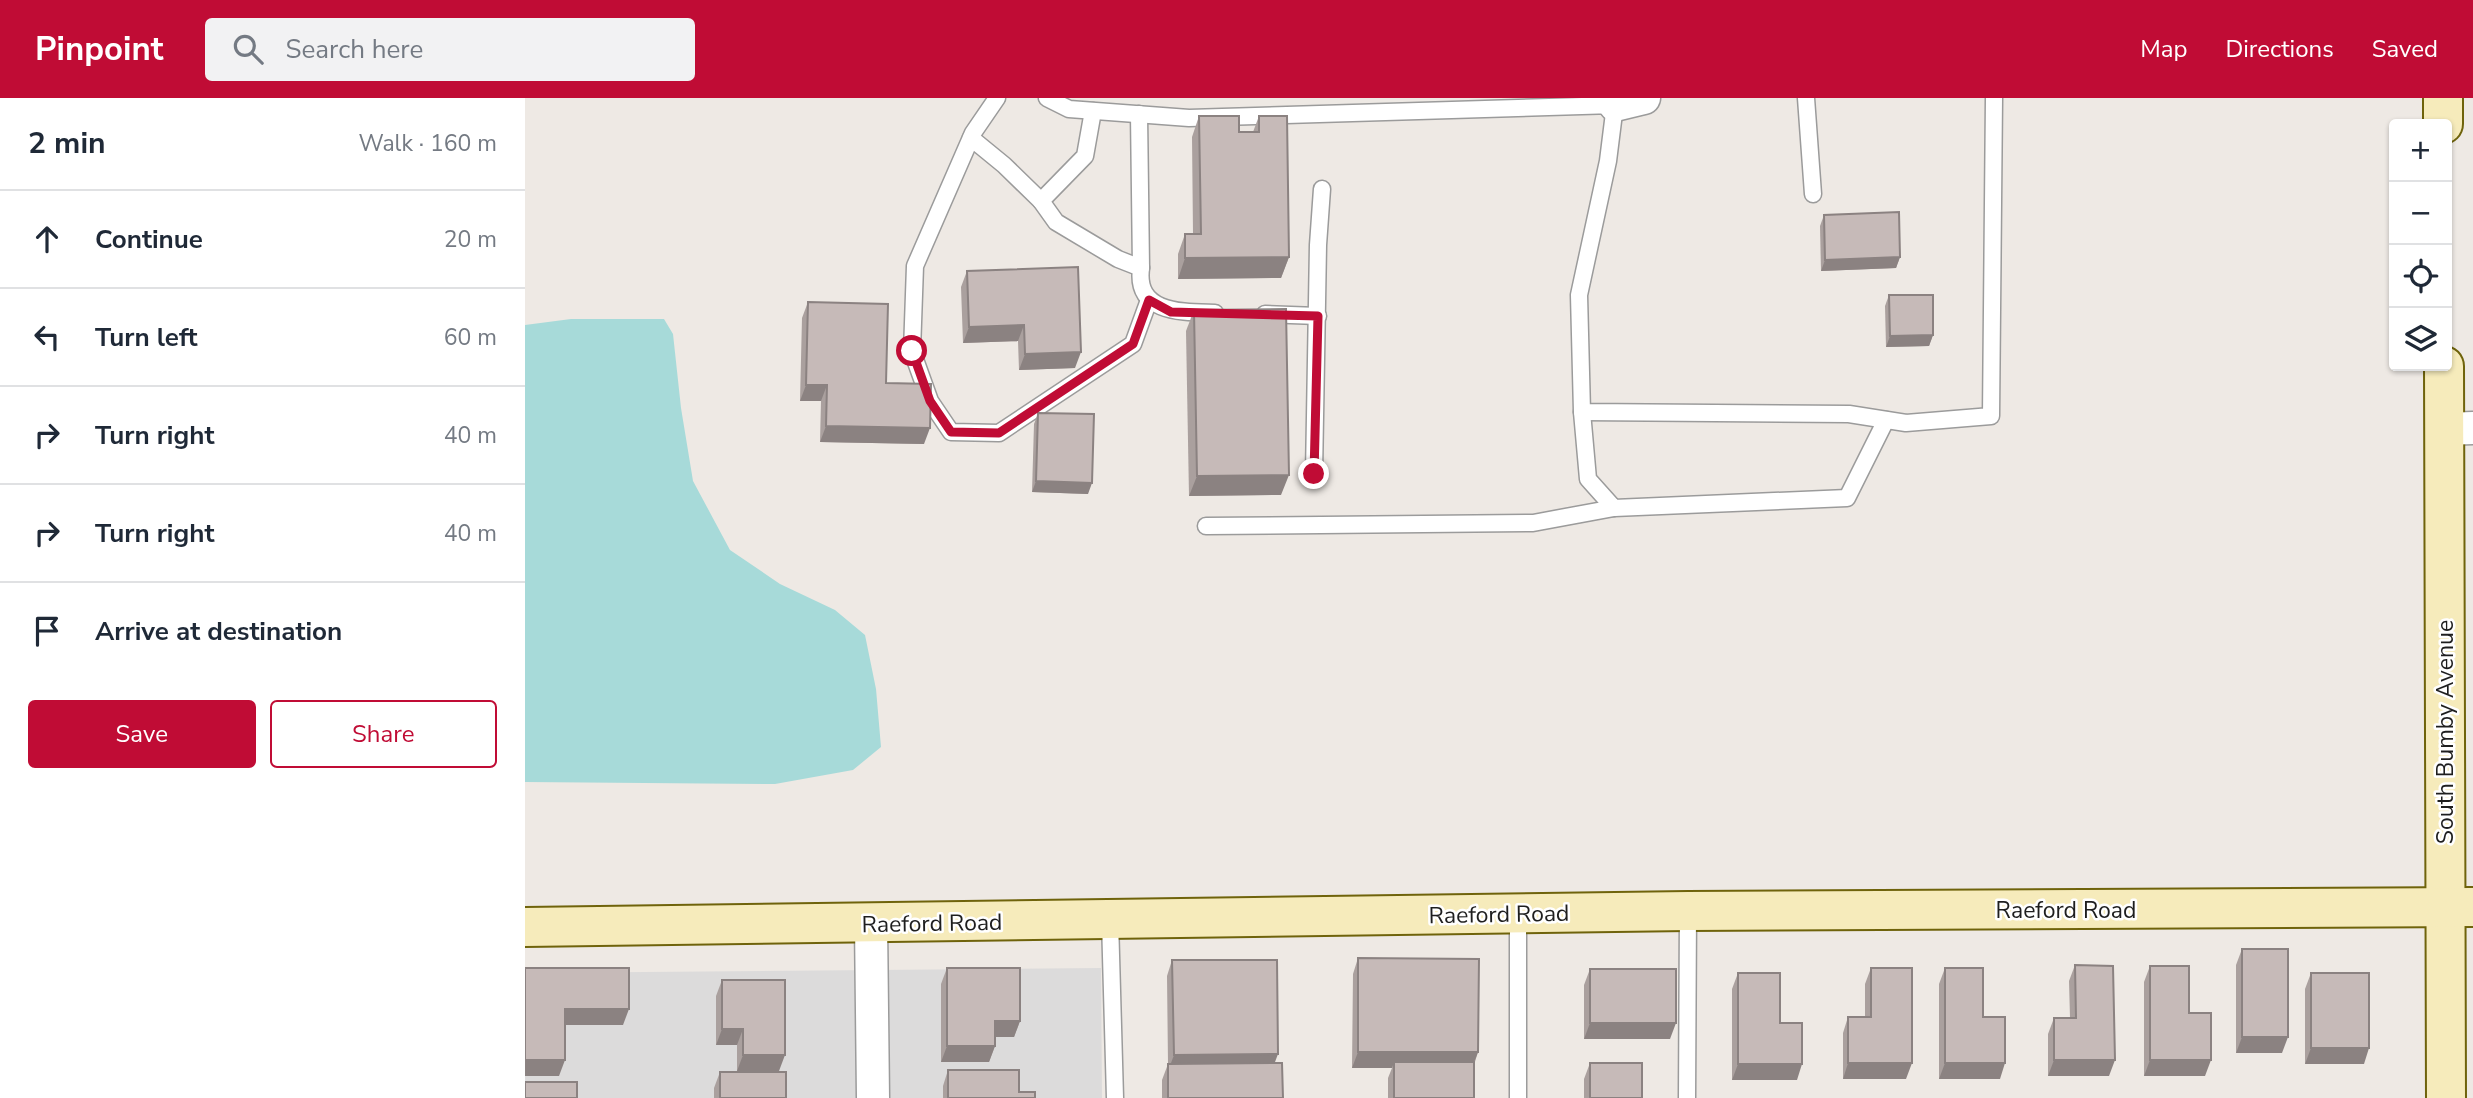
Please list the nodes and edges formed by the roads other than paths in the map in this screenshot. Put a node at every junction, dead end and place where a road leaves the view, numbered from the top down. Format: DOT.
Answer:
graph roads {
  1 [pos="997,98"];
  2 [pos="1047,98"];
  3 [pos="1807,98"];
  4 [pos="1994,98"];
  5 [pos="2443,98"];
  6 [pos="1630,101"];
  7 [pos="1093,111"];
  8 [pos="1139,114"];
  9 [pos="2443,119"];
  10 [pos="971,138"];
  11 [pos="1322,189"];
  12 [pos="1813,194"];
  13 [pos="1041,201"];
  14 [pos="1141,268"];
  15 [pos="1149,300"];
  16 [pos="1225,313"];
  17 [pos="1252,314"];
  18 [pos="1318,316"];
  19 [pos="2445,371"];
  20 [pos="1582,412"];
  21 [pos="1886,420"];
  22 [pos="2459,428"];
  23 [pos="1314,474"];
  24 [pos="1614,508"];
  25 [pos="1206,526"];
  26 [pos="2459,907"];
  27 [pos="1688,911"];
  28 [pos="1518,914"];
  29 [pos="1110,920"];
  30 [pos="871,923"];
  31 [pos="525,927"];
  32 [pos="873,1098"];
  33 [pos="1115,1098"];
  34 [pos="1518,1098"];
  35 [pos="1687,1098"];
  36 [pos="2446,1098"];
  1 -- 10 [label="lane"];
  2 -- 7 [label="lane"];
  3 -- 12 [label="lane"];
  4 -- 21 [label="lane"];
  5 -- 9 [label="street"];
  6 -- 8 [label="lane"];
  6 -- 20 [label="lane"];
  7 -- 8 [label="lane"];
  7 -- 13 [label="lane"];
  8 -- 14 [label="lane"];
  10 -- 13 [label="lane"];
  10 -- 15 [label="lane"];
  11 -- 18 [label="lane"];
  13 -- 14 [label="lane"];
  14 -- 15 [label="lane"];
  15 -- 16 [label="lane"];
  17 -- 18 [label="lane"];
  18 -- 23 [label="lane"];
  19 -- 22 [label="street, South Bumby Avenue"];
  20 -- 21 [label="lane"];
  20 -- 24 [label="lane"];
  21 -- 24 [label="lane"];
  22 -- 26 [label="street, South Bumby Avenue"];
  24 -- 25 [label="lane"];
  26 -- 27 [label="street, Raeford Road"];
  26 -- 36 [label="street, South Bumby Avenue"];
  27 -- 28 [label="street, Raeford Road"];
  27 -- 35 [label="lane"];
  28 -- 29 [label="street, Raeford Road"];
  28 -- 34 [label="lane"];
  29 -- 30 [label="street, Raeford Road"];
  29 -- 33 [label="lane"];
  30 -- 31 [label="street, Raeford Road"];
  30 -- 32 [label="street"];
}
